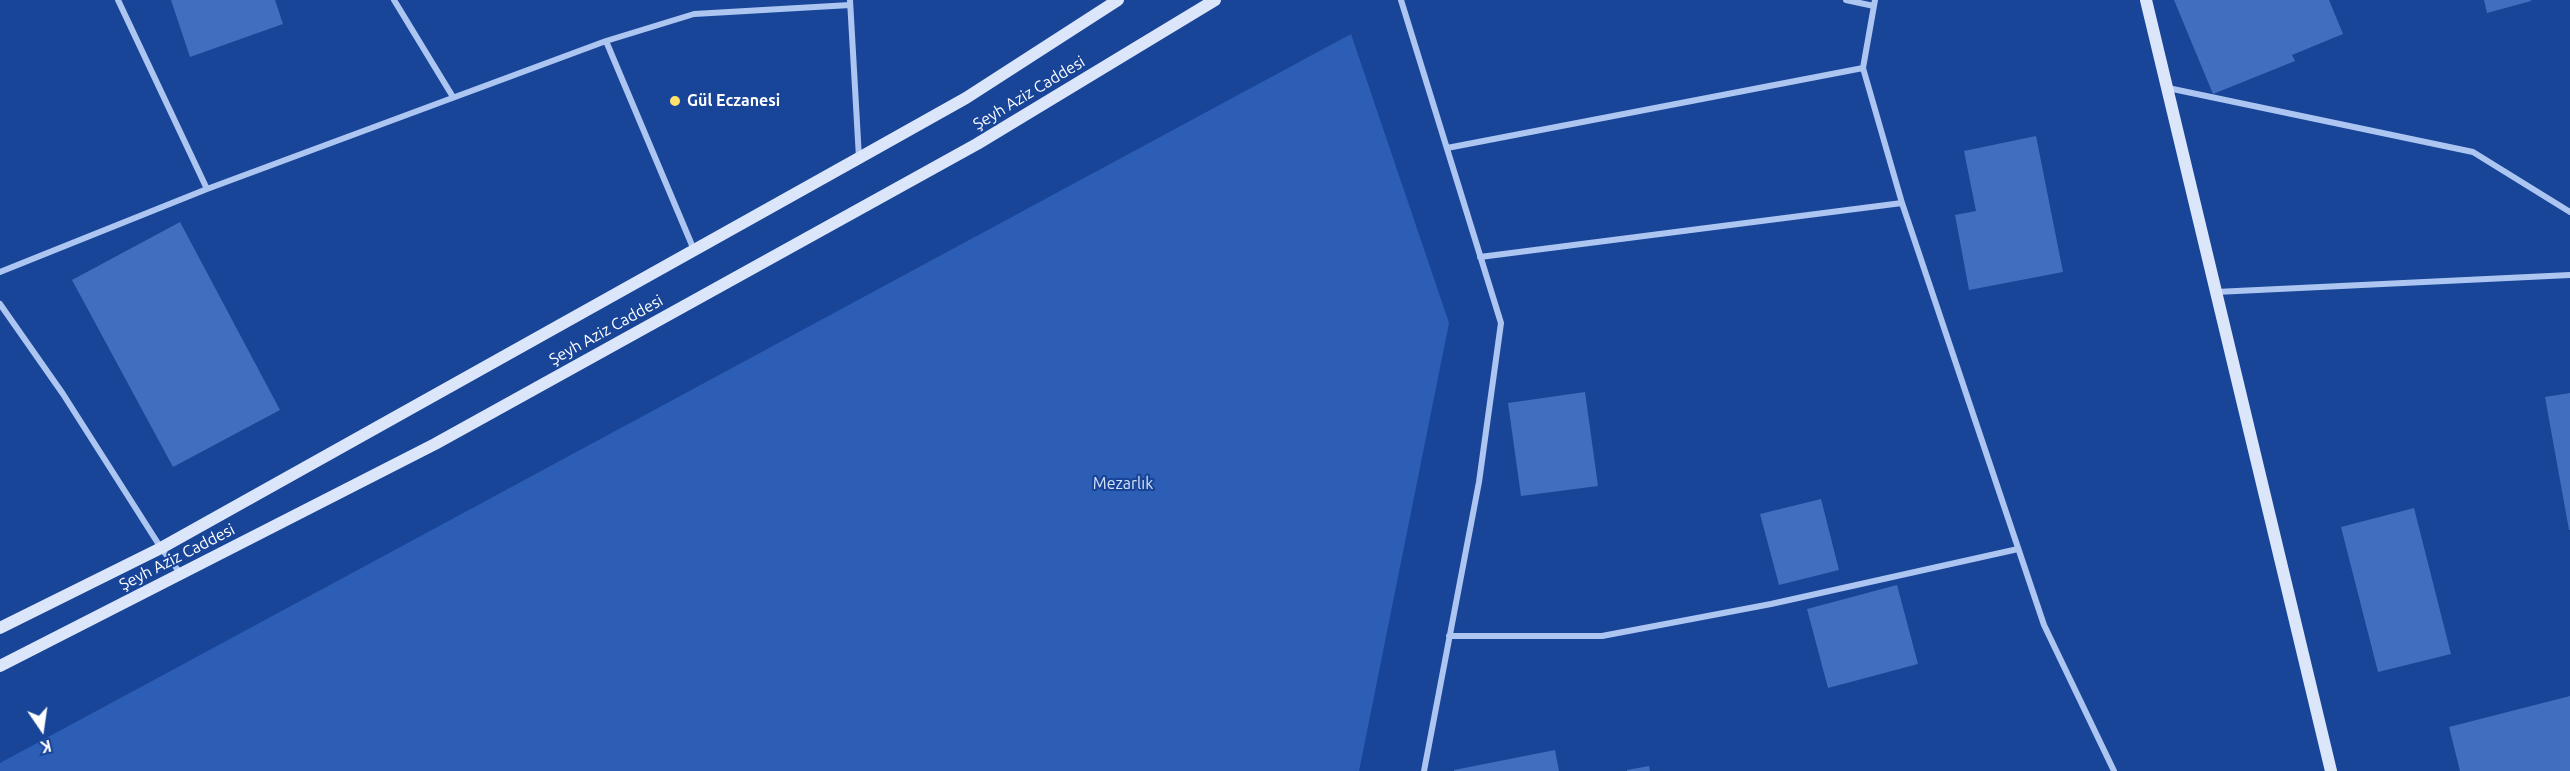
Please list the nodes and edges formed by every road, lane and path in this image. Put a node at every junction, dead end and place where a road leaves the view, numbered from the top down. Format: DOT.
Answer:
graph roads {
  1 [pos="118,0"];
  2 [pos="394,0"];
  3 [pos="1118,0"];
  4 [pos="1215,0"];
  5 [pos="1401,0"];
  6 [pos="1846,0"];
  7 [pos="2146,0"];
  8 [pos="850,3"];
  9 [pos="1874,3"];
  10 [pos="606,41"];
  11 [pos="1863,68"];
  12 [pos="2167,88"];
  13 [pos="453,97"];
  14 [pos="1447,148"];
  15 [pos="860,158"];
  16 [pos="207,189"];
  17 [pos="1902,203"];
  18 [pos="2570,212"];
  19 [pos="694,250"];
  20 [pos="1480,257"];
  21 [pos="0,272"];
  22 [pos="2570,275"];
  23 [pos="2216,292"];
  24 [pos="0,304"];
  25 [pos="161,548"];
  26 [pos="2018,549"];
  27 [pos="181,574"];
  28 [pos="0,628"];
  29 [pos="1449,636"];
  30 [pos="0,666"];
  31 [pos="1424,771"];
  32 [pos="2114,771"];
  33 [pos="2331,771"];
  1 -- 16 [label="street"];
  2 -- 13 [label="street"];
  3 -- 15 [label="main road, Şeyh Aziz Caddesi"];
  4 -- 27 [label="main road, Şeyh Aziz Caddesi"];
  5 -- 14 [label="street"];
  6 -- 9 [label="street"];
  7 -- 12 [label="main road"];
  8 -- 10 [label="street"];
  8 -- 15 [label="street"];
  9 -- 11 [label="street"];
  10 -- 13 [label="street"];
  10 -- 19 [label="street"];
  11 -- 14 [label="street"];
  11 -- 17 [label="street"];
  12 -- 18 [label="street"];
  12 -- 23 [label="main road"];
  13 -- 16 [label="street"];
  14 -- 20 [label="street"];
  15 -- 19 [label="main road, Şeyh Aziz Caddesi"];
  16 -- 21 [label="street"];
  17 -- 20 [label="street"];
  17 -- 26 [label="street"];
  19 -- 25 [label="main road, Şeyh Aziz Caddesi"];
  20 -- 29 [label="street"];
  22 -- 23 [label="street"];
  23 -- 33 [label="main road"];
  24 -- 25 [label="street"];
  25 -- 27 [label="street"];
  25 -- 28 [label="main road, Şeyh Aziz Caddesi"];
  26 -- 29 [label="street"];
  26 -- 32 [label="street"];
  27 -- 30 [label="main road, Şeyh Aziz Caddesi"];
  29 -- 31 [label="street"];
}
